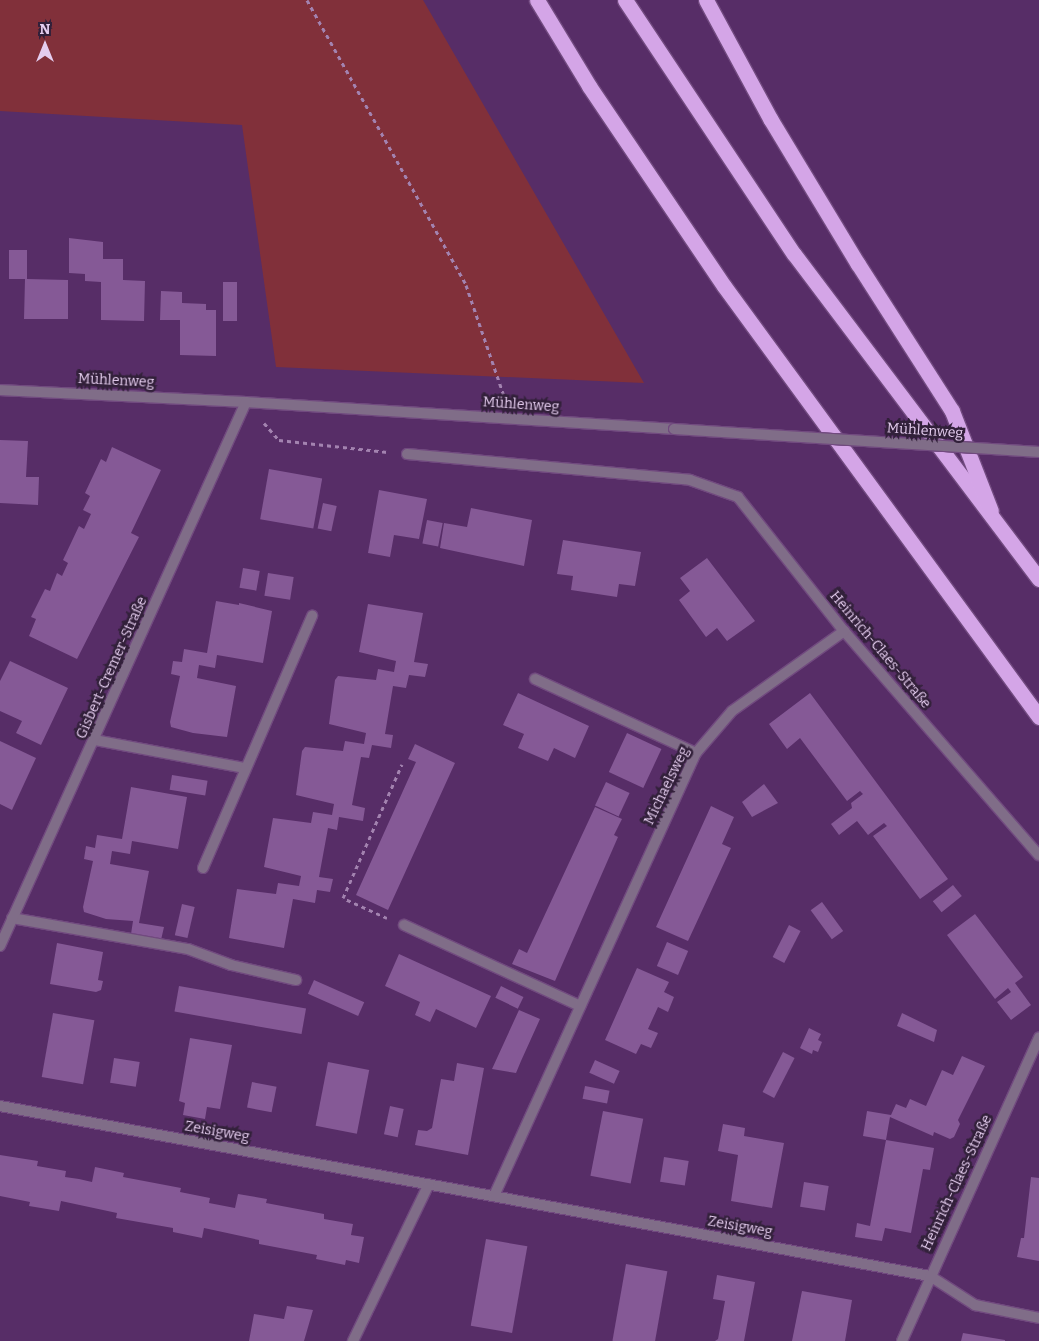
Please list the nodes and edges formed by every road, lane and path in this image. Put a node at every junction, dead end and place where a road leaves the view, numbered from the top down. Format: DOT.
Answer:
graph roads {
  1 [pos="307,0"];
  2 [pos="537,0"];
  3 [pos="625,0"];
  4 [pos="706,0"];
  5 [pos="0,390"];
  6 [pos="246,402"];
  7 [pos="510,418"];
  8 [pos="1039,452"];
  9 [pos="407,454"];
  10 [pos="999,531"];
  11 [pos="1039,580"];
  12 [pos="312,616"];
  13 [pos="844,631"];
  14 [pos="535,679"];
  15 [pos="1039,717"];
  16 [pos="95,740"];
  17 [pos="696,753"];
  18 [pos="402,764"];
  19 [pos="244,768"];
  20 [pos="1039,854"];
  21 [pos="203,868"];
  22 [pos="12,918"];
  23 [pos="404,925"];
  24 [pos="0,946"];
  25 [pos="296,980"];
  26 [pos="580,1006"];
  27 [pos="1039,1038"];
  28 [pos="0,1106"];
  29 [pos="429,1184"];
  30 [pos="494,1196"];
  31 [pos="930,1276"];
  32 [pos="1039,1318"];
  33 [pos="353,1341"];
  34 [pos="902,1341"];
  1 -- 7 [label="path"];
  2 -- 15 [label="highway"];
  3 -- 10 [label="highway"];
  4 -- 10 [label="highway"];
  5 -- 6 [label="street, Mühlenweg"];
  6 -- 7 [label="street, Mühlenweg"];
  6 -- 9 [label="path"];
  6 -- 16 [label="street, Gisbert-Cremer-Straße"];
  7 -- 8 [label="street, Mühlenweg, bridge"];
  9 -- 13 [label="street, Heinrich-Claes-Straße"];
  10 -- 11 [label="highway"];
  12 -- 19 [label="street"];
  13 -- 17 [label="street, Michaelsweg"];
  13 -- 20 [label="street, Heinrich-Claes-Straße"];
  14 -- 17 [label="street"];
  16 -- 19 [label="street"];
  16 -- 22 [label="street, Gisbert-Cremer-Straße"];
  17 -- 26 [label="street, Michaelsweg"];
  18 -- 23 [label="path"];
  19 -- 21 [label="street"];
  22 -- 24 [label="street, Gisbert-Cremer-Straße"];
  22 -- 25 [label="street"];
  23 -- 26 [label="street"];
  26 -- 30 [label="street, Michaelsweg"];
  27 -- 31 [label="street, Heinrich-Claes-Straße"];
  28 -- 29 [label="street, Zeisigweg"];
  29 -- 30 [label="street, Zeisigweg"];
  29 -- 33 [label="street"];
  30 -- 31 [label="street, Zeisigweg"];
  31 -- 32 [label="street, Zeisigweg"];
  31 -- 34 [label="street, Heinrich-Claes-Straße"];
}
